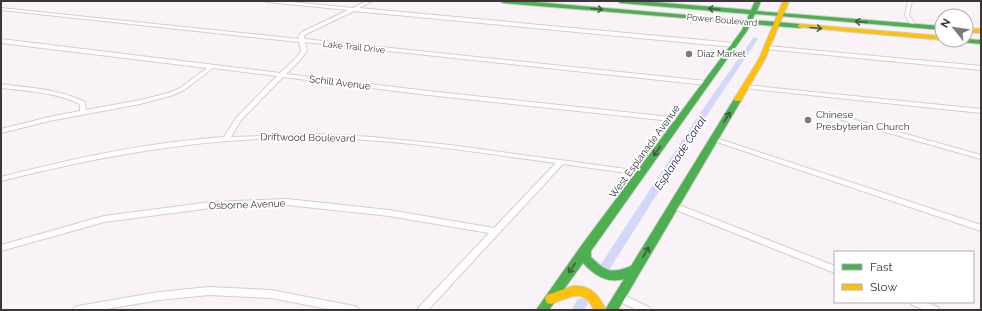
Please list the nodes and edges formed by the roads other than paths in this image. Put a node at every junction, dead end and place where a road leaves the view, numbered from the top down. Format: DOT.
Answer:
graph roads {
  1 [pos="267,1"];
  2 [pos="370,1"];
  3 [pos="503,1"];
  4 [pos="571,1"];
  5 [pos="620,1"];
  6 [pos="758,1"];
  7 [pos="786,1"];
  8 [pos="910,1"];
  9 [pos="542,4"];
  10 [pos="652,4"];
  11 [pos="1,9"];
  12 [pos="353,10"];
  13 [pos="752,12"];
  14 [pos="646,13"];
  15 [pos="781,15"];
  16 [pos="880,23"];
  17 [pos="777,24"];
  18 [pos="747,26"];
  19 [pos="914,26"];
  20 [pos="934,29"];
  21 [pos="934,30"];
  22 [pos="884,34"];
  23 [pos="934,37"];
  24 [pos="772,38"];
  25 [pos="934,38"];
  26 [pos="302,41"];
  27 [pos="1,42"];
  28 [pos="734,45"];
  29 [pos="768,48"];
  30 [pos="213,66"];
  31 [pos="981,68"];
  32 [pos="282,75"];
  33 [pos="706,83"];
  34 [pos="1,86"];
  35 [pos="746,87"];
  36 [pos="981,111"];
  37 [pos="83,112"];
  38 [pos="834,116"];
  39 [pos="680,120"];
  40 [pos="1,131"];
  41 [pos="226,138"];
  42 [pos="713,140"];
  43 [pos="981,157"];
  44 [pos="561,162"];
  45 [pos="641,173"];
  46 [pos="1,179"];
  47 [pos="674,206"];
  48 [pos="981,228"];
  49 [pos="496,231"];
  50 [pos="1,248"];
  51 [pos="585,250"];
  52 [pos="636,269"];
  53 [pos="834,270"];
  54 [pos="619,297"];
  55 [pos="549,301"];
  56 [pos="918,303"];
  57 [pos="78,310"];
  58 [pos="354,310"];
  59 [pos="422,310"];
  60 [pos="542,310"];
  61 [pos="600,310"];
  62 [pos="612,310"];
  63 [pos="646,310"];
  64 [pos="935,310"];
  1 -- 12 [label="street"];
  2 -- 12 [label="street"];
  3 -- 9 [label="main road, Power Boulevard"];
  4 -- 9 [label="main road"];
  5 -- 10 [label="main road, Power Boulevard"];
  6 -- 13 [label="main road, West Esplanade Avenue"];
  7 -- 15 [label="main road"];
  8 -- 19 [label="street"];
  9 -- 14 [label="main road, Power Boulevard, one-way"];
  13 -- 10 [label="main road, Power Boulevard, one-way"];
  10 -- 14 [label="main road"];
  11 -- 26 [label="street, Lake Trail Drive"];
  12 -- 26 [label="street"];
  12 -- 28 [label="street"];
  13 -- 15 [label="main road, Power Boulevard"];
  13 -- 17 [label="main road"];
  13 -- 18 [label="main road, West Esplanade Avenue"];
  14 -- 18 [label="main road, Power Boulevard"];
  16 -- 15 [label="main road, Power Boulevard, one-way"];
  15 -- 17 [label="main road"];
  16 -- 19 [label="main road, Power Boulevard"];
  16 -- 22 [label="main road"];
  17 -- 18 [label="main road, Power Boulevard"];
  17 -- 22 [label="main road, Power Boulevard, one-way"];
  17 -- 24 [label="main road"];
  18 -- 24 [label="main road"];
  18 -- 28 [label="main road, West Esplanade Avenue"];
  19 -- 20 [label="main road, Power Boulevard"];
  21 -- 23 [label="main road"];
  22 -- 25 [label="main road, Power Boulevard"];
  24 -- 29 [label="main road"];
  26 -- 32 [label="street"];
  26 -- 33 [label="street, Lake Trail Drive"];
  27 -- 30 [label="street, Schill Avenue"];
  28 -- 33 [label="main road, West Esplanade Avenue"];
  29 -- 31 [label="street"];
  29 -- 35 [label="main road"];
  30 -- 32 [label="street, Schill Avenue"];
  30 -- 37 [label="street"];
  32 -- 39 [label="street, Schill Avenue"];
  32 -- 41 [label="street"];
  33 -- 39 [label="main road, West Esplanade Avenue"];
  34 -- 37 [label="street"];
  35 -- 36 [label="street"];
  42 -- 35 [label="main road, one-way"];
  37 -- 40 [label="street"];
  38 -- 43 [label="street"];
  39 -- 45 [label="main road, West Esplanade Avenue, one-way"];
  41 -- 44 [label="street, Driftwood Boulevard"];
  41 -- 46 [label="street, Driftwood Boulevard"];
  42 -- 47 [label="main road"];
  42 -- 48 [label="street"];
  44 -- 45 [label="street, Driftwood Boulevard"];
  44 -- 49 [label="street"];
  45 -- 51 [label="main road, West Esplanade Avenue"];
  52 -- 47 [label="main road, one-way"];
  47 -- 53 [label="street"];
  49 -- 50 [label="street, Osborne Avenue"];
  49 -- 59 [label="street"];
  51 -- 52 [label="main road"];
  51 -- 55 [label="main road, West Esplanade Avenue, one-way"];
  52 -- 54 [label="main road"];
  54 -- 62 [label="main road"];
  54 -- 63 [label="street"];
  55 -- 60 [label="main road, West Esplanade Avenue"];
  55 -- 61 [label="main road"];
  56 -- 64 [label="street"];
  57 -- 58 [label="street"];
}
